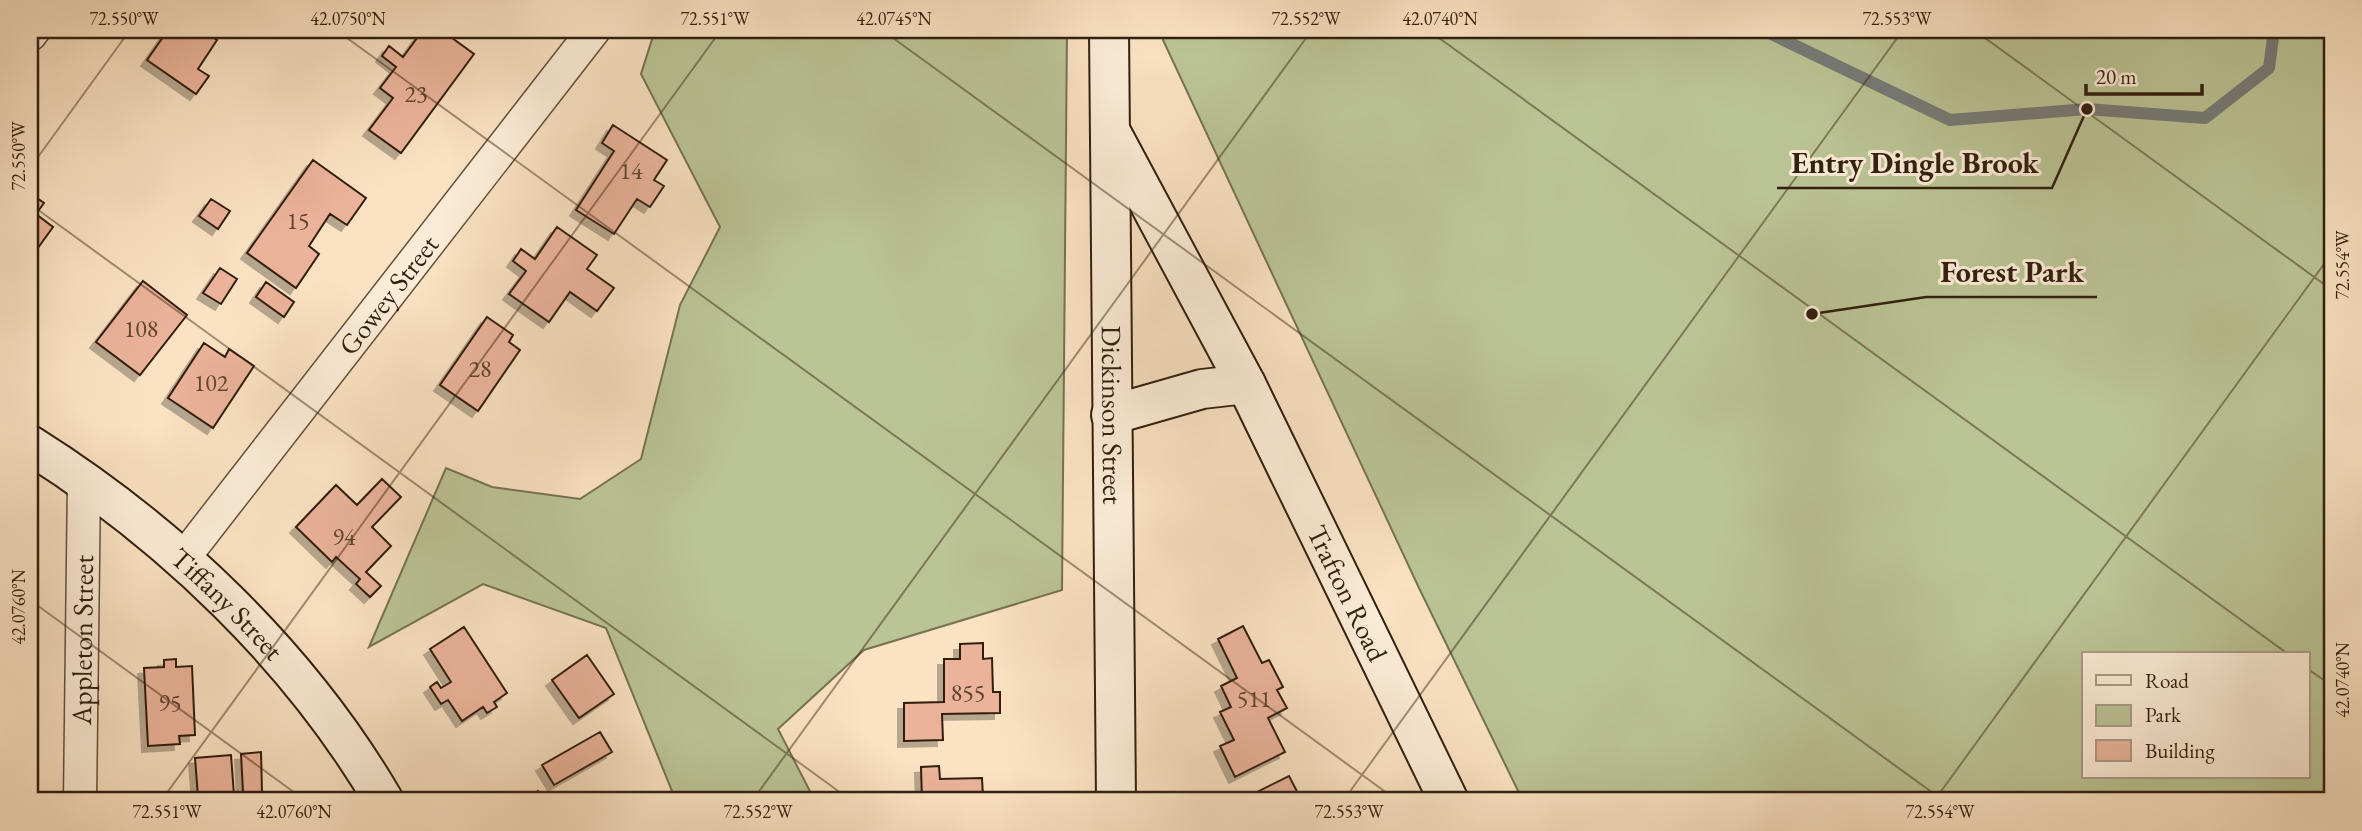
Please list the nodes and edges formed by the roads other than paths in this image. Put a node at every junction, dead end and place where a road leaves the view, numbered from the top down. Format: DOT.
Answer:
graph roads {
  1 [pos="34,30"];
  2 [pos="595,30"];
  3 [pos="1109,30"];
  4 [pos="30,35"];
  5 [pos="1109,130"];
  6 [pos="1246,384"];
  7 [pos="1111,415"];
  8 [pos="30,445"];
  9 [pos="84,480"];
  10 [pos="182,560"];
  11 [pos="80,801"];
  12 [pos="384,801"];
  13 [pos="1116,801"];
  14 [pos="1449,801"];
  1 -- 4 [label="street"];
  2 -- 10 [label="street, Gowey Street"];
  3 -- 5 [label="main road, Dickinson Street"];
  5 -- 6 [label="main road, Trafton Road"];
  5 -- 7 [label="main road, Dickinson Street"];
  6 -- 7 [label="main road"];
  6 -- 14 [label="main road, Trafton Road"];
  7 -- 13 [label="main road, Dickinson Street"];
  8 -- 9 [label="main road, Tiffany Street"];
  9 -- 10 [label="main road, Tiffany Street"];
  9 -- 11 [label="street, Appleton Street"];
  10 -- 12 [label="main road, Tiffany Street"];
}
